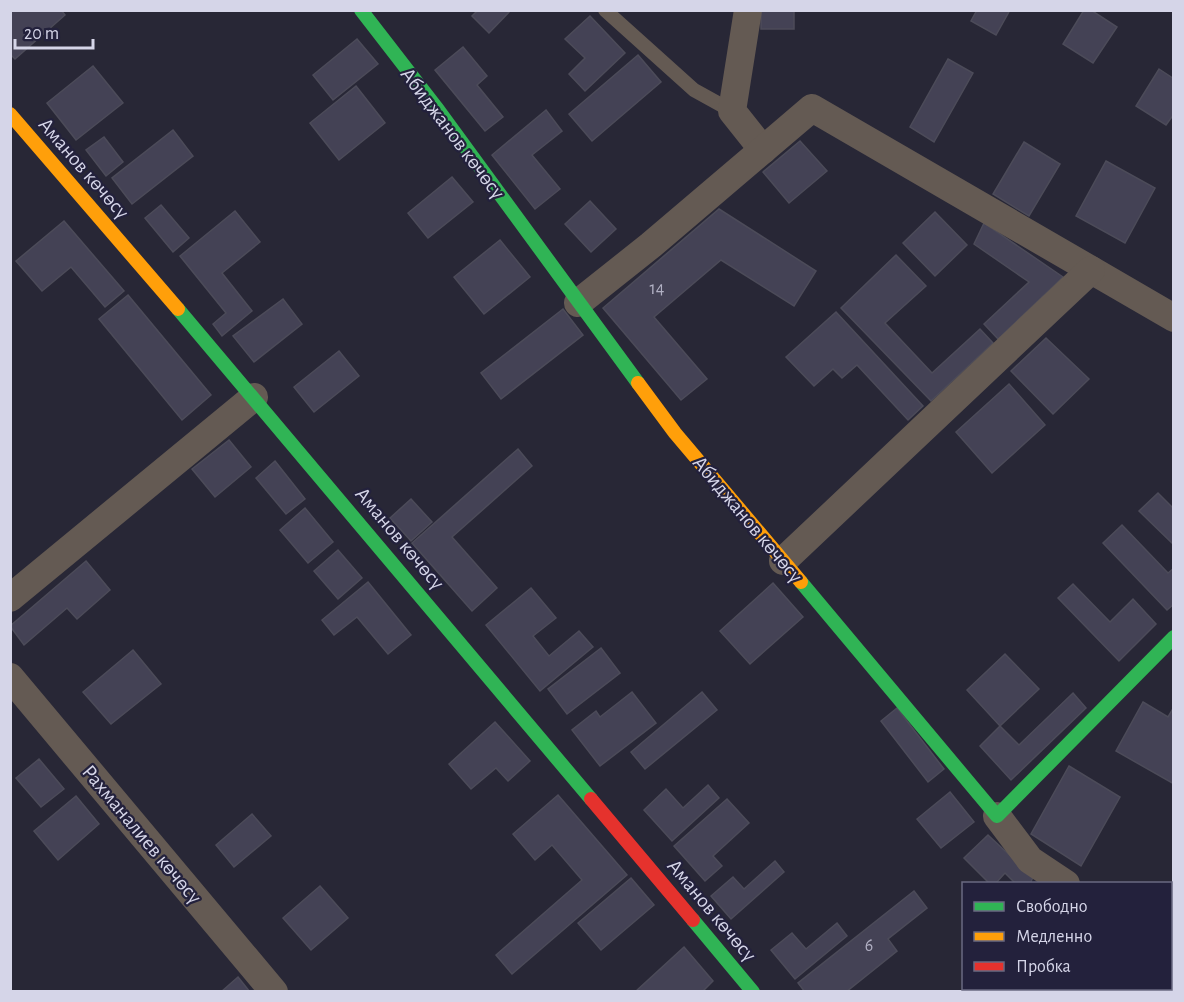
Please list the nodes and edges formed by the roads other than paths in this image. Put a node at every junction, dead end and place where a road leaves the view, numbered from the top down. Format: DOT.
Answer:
graph roads {
  1 [pos="361,10"];
  2 [pos="605,10"];
  3 [pos="748,10"];
  4 [pos="732,111"];
  5 [pos="10,114"];
  6 [pos="763,150"];
  7 [pos="1091,270"];
  8 [pos="578,303"];
  9 [pos="1173,318"];
  10 [pos="254,397"];
  11 [pos="783,561"];
  12 [pos="10,598"];
  13 [pos="1173,637"];
  14 [pos="10,677"];
  15 [pos="997,816"];
  16 [pos="1063,882"];
  17 [pos="274,992"];
  18 [pos="753,992"];
  1 -- 8 [label="street, Абиджанов көчөсү"];
  2 -- 4 [label="lane"];
  3 -- 4 [label="street"];
  4 -- 6 [label="street"];
  5 -- 10 [label="street, Аманов көчөсү"];
  6 -- 7 [label="street"];
  6 -- 8 [label="street"];
  7 -- 9 [label="street"];
  7 -- 11 [label="street"];
  8 -- 11 [label="street, Абиджанов көчөсү"];
  10 -- 12 [label="street"];
  10 -- 18 [label="street, Аманов көчөсү"];
  11 -- 15 [label="street, Абиджанов көчөсү"];
  13 -- 15 [label="street"];
  14 -- 17 [label="street, Рахманалиев көчөсү"];
  15 -- 16 [label="street"];
}
